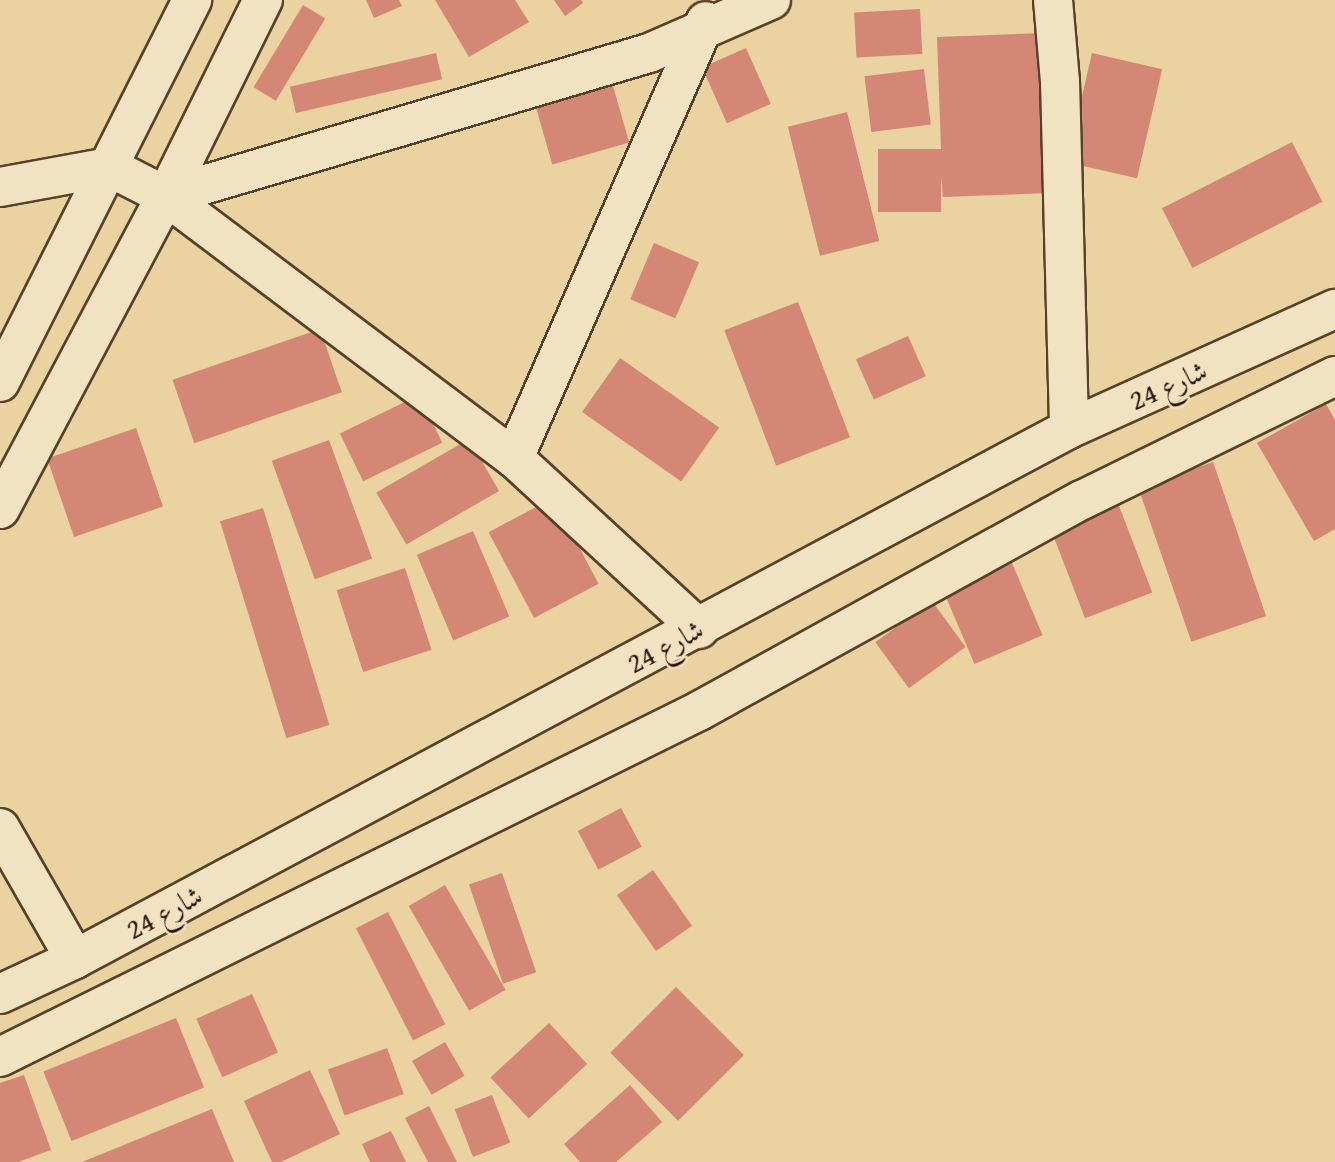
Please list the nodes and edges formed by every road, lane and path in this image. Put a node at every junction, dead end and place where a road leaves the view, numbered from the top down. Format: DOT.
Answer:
graph roads {
  1 [pos="192,0"];
  2 [pos="263,0"];
  3 [pos="771,0"];
  4 [pos="1053,0"];
  5 [pos="709,15"];
  6 [pos="109,167"];
  7 [pos="0,187"];
  8 [pos="166,196"];
  9 [pos="1335,309"];
  10 [pos="1335,376"];
  11 [pos="0,382"];
  12 [pos="1069,429"];
  13 [pos="514,458"];
  14 [pos="0,509"];
  15 [pos="699,629"];
  16 [pos="0,828"];
  17 [pos="75,959"];
  18 [pos="0,994"];
  19 [pos="0,1057"];
  1 -- 6 [label="street"];
  2 -- 8 [label="street"];
  3 -- 5 [label="street"];
  4 -- 12 [label="street"];
  5 -- 8 [label="street"];
  5 -- 13 [label="street"];
  6 -- 7 [label="street"];
  6 -- 8 [label="street"];
  6 -- 11 [label="street"];
  8 -- 13 [label="street"];
  8 -- 14 [label="street"];
  9 -- 12 [label="street, شارع 24"];
  10 -- 19 [label="street, شارع 24"];
  12 -- 15 [label="street, شارع 24"];
  13 -- 15 [label="street"];
  15 -- 17 [label="street, شارع 24"];
  16 -- 17 [label="street"];
  17 -- 18 [label="street, شارع 24"];
}
